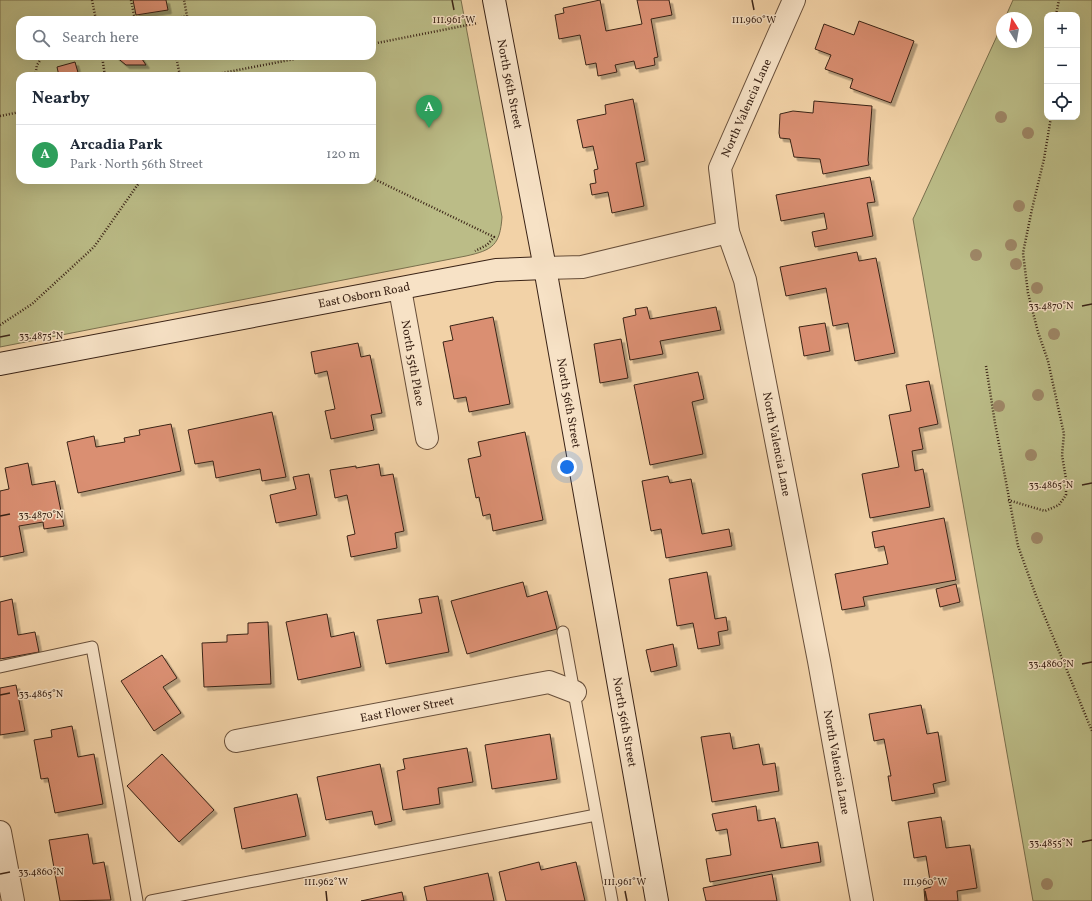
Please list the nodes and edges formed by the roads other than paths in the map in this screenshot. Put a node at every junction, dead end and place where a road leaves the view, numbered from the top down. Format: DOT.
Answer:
graph roads {
  1 [pos="794,0"];
  2 [pos="496,10"];
  3 [pos="728,232"];
  4 [pos="545,268"];
  5 [pos="400,289"];
  6 [pos="0,364"];
  7 [pos="427,438"];
  8 [pos="563,632"];
  9 [pos="0,666"];
  10 [pos="575,692"];
  11 [pos="236,741"];
  12 [pos="596,814"];
  13 [pos="0,832"];
  14 [pos="13,901"];
  15 [pos="137,901"];
  16 [pos="151,901"];
  17 [pos="612,901"];
  18 [pos="657,901"];
  19 [pos="862,901"];
  1 -- 3 [label="street, North Valencia Lane"];
  2 -- 4 [label="street, North 56th Street"];
  3 -- 4 [label="street, East Osborn Road"];
  3 -- 19 [label="street, North Valencia Lane"];
  4 -- 5 [label="street, East Osborn Road"];
  4 -- 18 [label="street, North 56th Street"];
  5 -- 6 [label="street, East Osborn Road"];
  5 -- 7 [label="street, North 55th Place"];
  8 -- 10 [label="lane"];
  9 -- 15 [label="lane"];
  10 -- 11 [label="street, East Flower Street"];
  10 -- 12 [label="lane"];
  12 -- 16 [label="lane"];
  12 -- 17 [label="lane"];
  13 -- 14 [label="street"];
}
